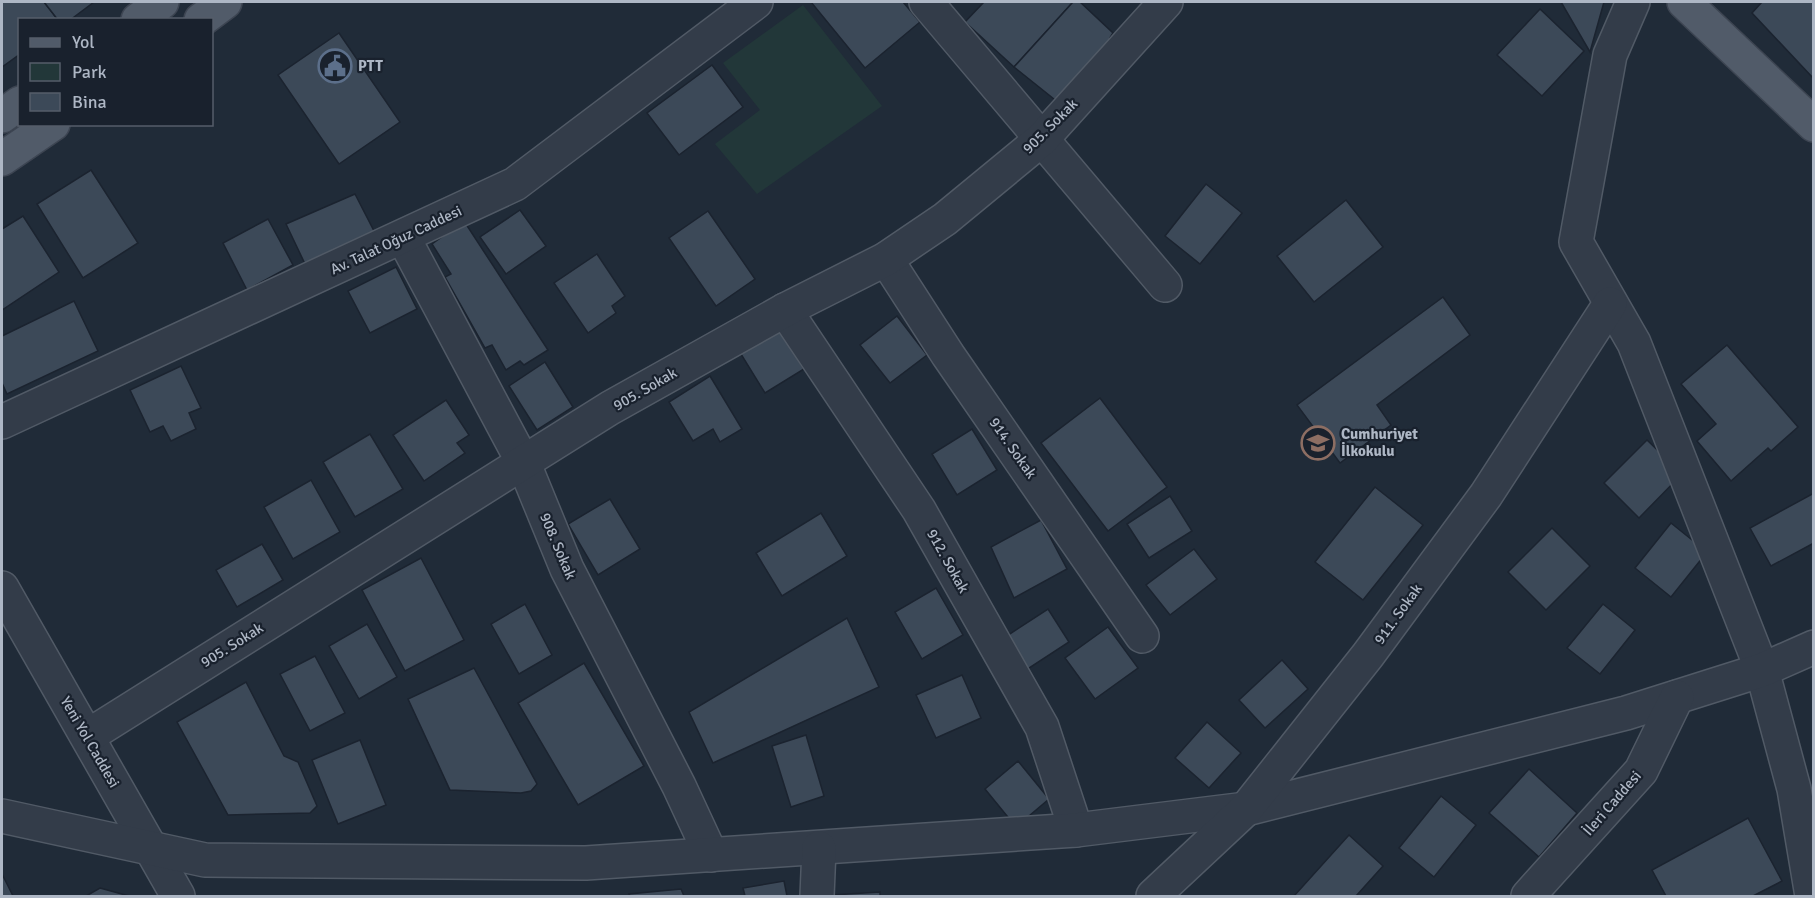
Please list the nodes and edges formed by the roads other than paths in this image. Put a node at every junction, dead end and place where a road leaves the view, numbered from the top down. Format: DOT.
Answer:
graph roads {
  1 [pos="162,2"];
  2 [pos="225,2"];
  3 [pos="756,2"];
  4 [pos="926,2"];
  5 [pos="1166,2"];
  6 [pos="1633,2"];
  7 [pos="1684,2"];
  8 [pos="141,18"];
  9 [pos="204,18"];
  10 [pos="18,105"];
  11 [pos="2,116"];
  12 [pos="1814,124"];
  13 [pos="50,126"];
  14 [pos="1042,139"];
  15 [pos="2,159"];
  16 [pos="403,237"];
  17 [pos="886,259"];
  18 [pos="1166,285"];
  19 [pos="1610,304"];
  20 [pos="785,310"];
  21 [pos="2,422"];
  22 [pos="524,464"];
  23 [pos="2,588"];
  24 [pos="1142,636"];
  25 [pos="1814,648"];
  26 [pos="1762,670"];
  27 [pos="1677,697"];
  28 [pos="88,736"];
  29 [pos="1245,809"];
  30 [pos="2,816"];
  31 [pos="1076,830"];
  32 [pos="819,848"];
  33 [pos="152,849"];
  34 [pos="711,855"];
  35 [pos="178,897"];
  36 [pos="817,897"];
  37 [pos="1154,897"];
  38 [pos="1528,897"];
  39 [pos="1812,897"];
  1 -- 8 [label="main road"];
  2 -- 9 [label="main road"];
  3 -- 16 [label="street, Av. Talat Oğuz Caddesi"];
  4 -- 14 [label="street"];
  5 -- 14 [label="street, 905. Sokak"];
  6 -- 19 [label="street"];
  7 -- 12 [label="main road"];
  10 -- 11 [label="main road"];
  13 -- 15 [label="main road"];
  14 -- 17 [label="street, 905. Sokak"];
  14 -- 18 [label="street"];
  16 -- 21 [label="street, Av. Talat Oğuz Caddesi"];
  16 -- 22 [label="street, 908. Sokak"];
  17 -- 20 [label="street, 905. Sokak"];
  17 -- 24 [label="street, 914. Sokak"];
  19 -- 26 [label="street"];
  19 -- 29 [label="street, 911. Sokak"];
  20 -- 22 [label="street, 905. Sokak"];
  20 -- 31 [label="street, 912. Sokak"];
  22 -- 28 [label="street, 905. Sokak"];
  22 -- 34 [label="street, 908. Sokak"];
  23 -- 28 [label="street, Yeni Yol Caddesi"];
  25 -- 26 [label="street"];
  26 -- 27 [label="street"];
  26 -- 39 [label="street"];
  27 -- 29 [label="street"];
  27 -- 38 [label="street, İleri Caddesi"];
  28 -- 33 [label="street, Yeni Yol Caddesi"];
  29 -- 31 [label="street"];
  29 -- 37 [label="street, 911. Sokak"];
  30 -- 33 [label="street"];
  31 -- 32 [label="street"];
  32 -- 34 [label="street"];
  32 -- 36 [label="street"];
  33 -- 34 [label="street"];
  33 -- 35 [label="street, Yeni Yol Caddesi"];
}
